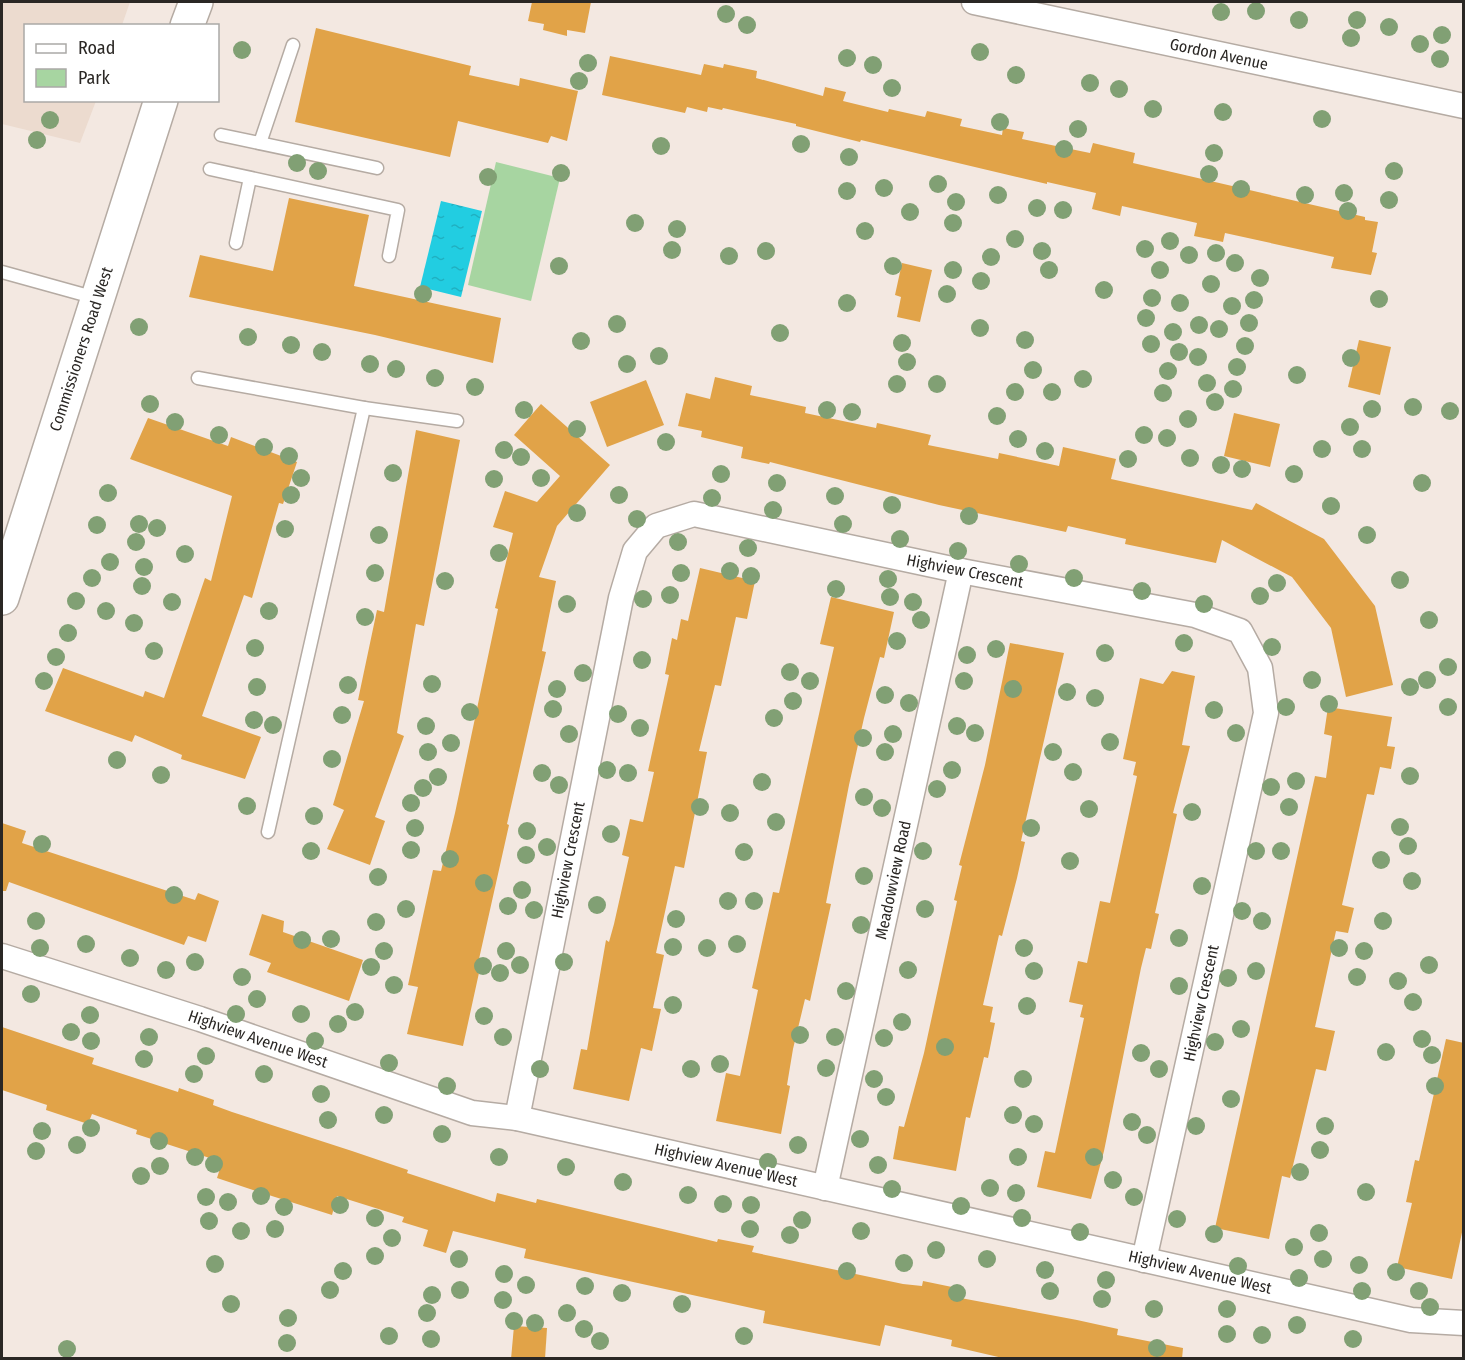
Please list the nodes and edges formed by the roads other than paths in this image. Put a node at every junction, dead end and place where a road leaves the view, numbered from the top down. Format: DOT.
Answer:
graph roads {
  1 [pos="196,2"];
  2 [pos="974,2"];
  3 [pos="188,24"];
  4 [pos="292,45"];
  5 [pos="160,102"];
  6 [pos="1464,106"];
  7 [pos="221,135"];
  8 [pos="260,143"];
  9 [pos="377,168"];
  10 [pos="210,169"];
  11 [pos="250,178"];
  12 [pos="236,243"];
  13 [pos="388,256"];
  14 [pos="2,272"];
  15 [pos="97,298"];
  16 [pos="198,378"];
  17 [pos="364,408"];
  18 [pos="456,421"];
  19 [pos="961,571"];
  20 [pos="2,598"];
  21 [pos="268,832"];
  22 [pos="2,956"];
  23 [pos="517,1118"];
  24 [pos="825,1188"];
  25 [pos="1144,1260"];
  26 [pos="1464,1323"];
  1 -- 3 [label="main road"];
  2 -- 6 [label="street, Gordon Avenue"];
  4 -- 8 [label="lane"];
  5 -- 15 [label="main road, Commissioners Road West"];
  7 -- 8 [label="lane"];
  8 -- 9 [label="lane"];
  10 -- 11 [label="lane"];
  11 -- 12 [label="lane"];
  11 -- 13 [label="lane"];
  14 -- 15 [label="lane"];
  15 -- 20 [label="main road, Commissioners Road West"];
  16 -- 17 [label="lane"];
  17 -- 18 [label="lane"];
  17 -- 21 [label="lane"];
  19 -- 23 [label="street, Highview Crescent"];
  19 -- 24 [label="street, Meadowview Road"];
  19 -- 25 [label="street, Highview Crescent"];
  22 -- 23 [label="street, Highview Avenue West"];
  23 -- 24 [label="street, Highview Avenue West"];
  24 -- 25 [label="street, Highview Avenue West"];
  25 -- 26 [label="street, Highview Avenue West"];
}
